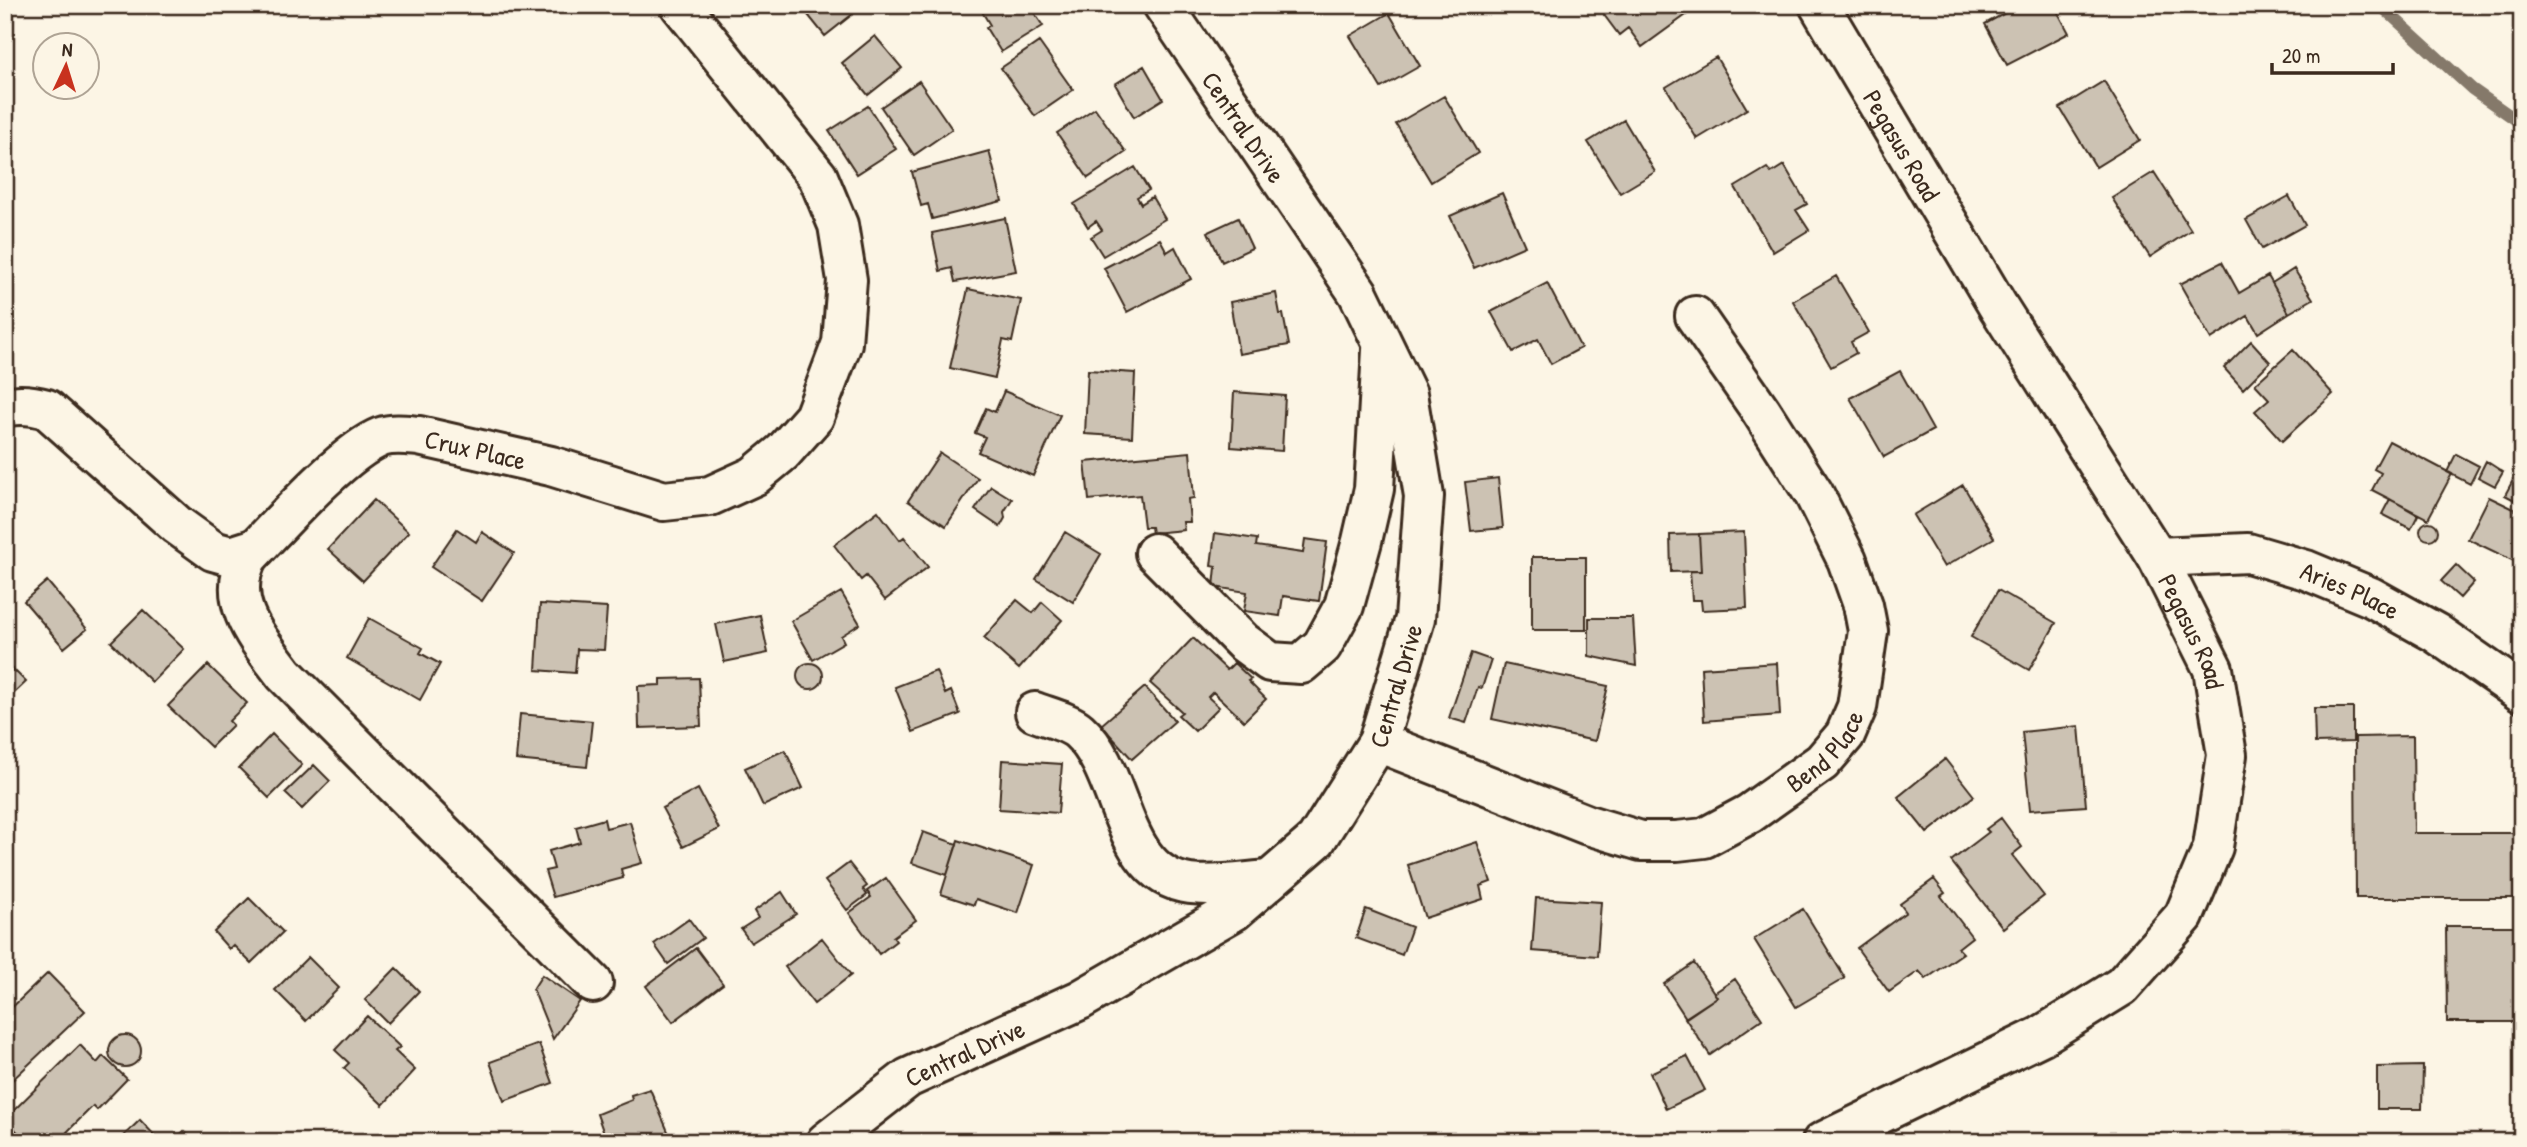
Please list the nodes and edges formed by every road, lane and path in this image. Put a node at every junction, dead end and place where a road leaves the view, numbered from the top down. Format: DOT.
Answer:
graph roads {
  1 [pos="680,5"];
  2 [pos="1163,5"];
  3 [pos="1819,5"];
  4 [pos="1695,316"];
  5 [pos="1382,344"];
  6 [pos="5,407"];
  7 [pos="256,548"];
  8 [pos="1155,553"];
  9 [pos="2157,557"];
  10 [pos="2522,693"];
  11 [pos="1035,712"];
  12 [pos="1378,742"];
  13 [pos="1270,880"];
  14 [pos="593,983"];
  15 [pos="826,1142"];
  16 [pos="1822,1142"];
  1 -- 7 [label="street, Crux Place"];
  2 -- 5 [label="street, Central Drive"];
  3 -- 9 [label="street, Pegasus Road"];
  4 -- 12 [label="street, Bend Place"];
  5 -- 8 [label="street"];
  5 -- 12 [label="street, Central Drive"];
  6 -- 7 [label="street"];
  7 -- 14 [label="street, Crux Place"];
  9 -- 10 [label="street, Aries Place"];
  9 -- 16 [label="street, Pegasus Road"];
  11 -- 13 [label="street"];
  12 -- 13 [label="street, Central Drive"];
  13 -- 15 [label="street, Central Drive"];
}
